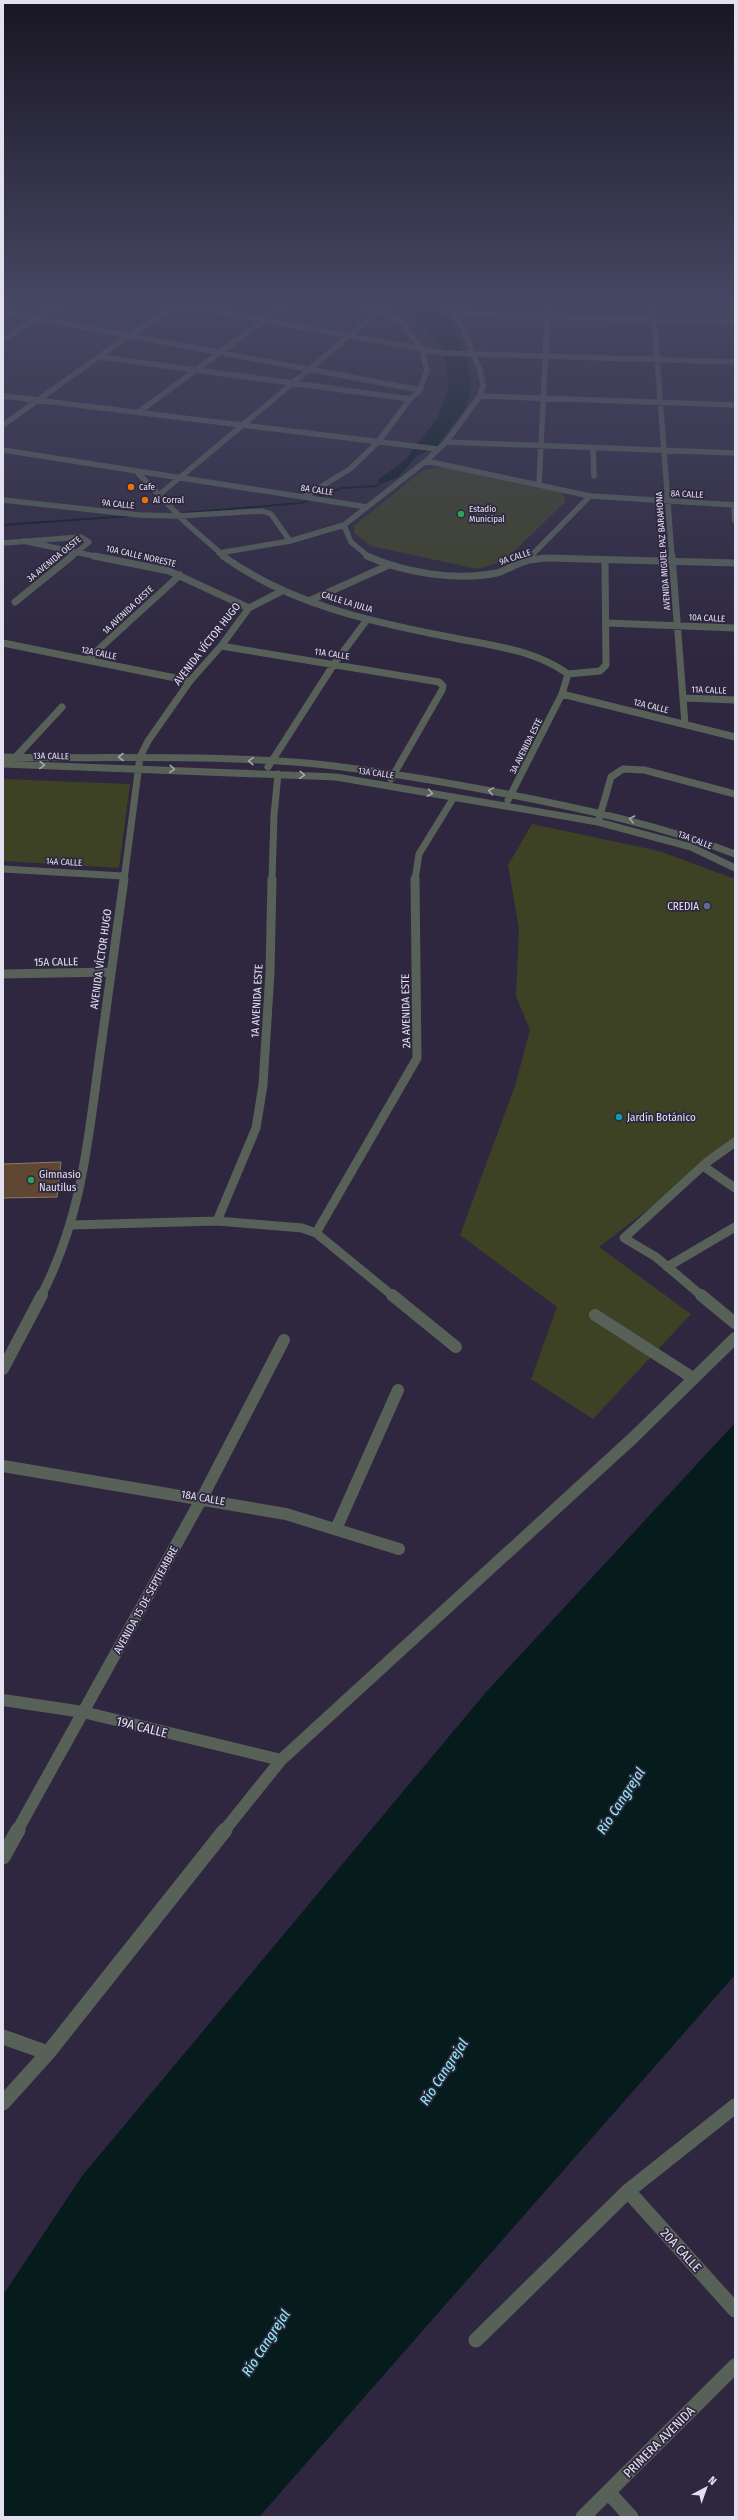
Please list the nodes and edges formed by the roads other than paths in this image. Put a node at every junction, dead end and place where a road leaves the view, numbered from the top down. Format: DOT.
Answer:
graph roads {
  1 [pos="233,423"];
  2 [pos="392,423"];
  3 [pos="460,423"];
  4 [pos="542,423"];
  5 [pos="662,423"];
  6 [pos="244,424"];
  7 [pos="378,442"];
  8 [pos="446,442"];
  9 [pos="541,446"];
  10 [pos="593,448"];
  11 [pos="438,449"];
  12 [pos="3,450"];
  13 [pos="664,450"];
  14 [pos="735,453"];
  15 [pos="426,461"];
  16 [pos="136,471"];
  17 [pos="594,476"];
  18 [pos="179,478"];
  19 [pos="539,484"];
  20 [pos="159,495"];
  21 [pos="590,496"];
  22 [pos="304,497"];
  23 [pos="3,500"];
  24 [pos="668,502"];
  25 [pos="734,505"];
  26 [pos="367,507"];
  27 [pos="178,516"];
  28 [pos="735,521"];
  29 [pos="344,525"];
  30 [pos="290,540"];
  31 [pos="24,541"];
  32 [pos="3,543"];
  33 [pos="79,552"];
  34 [pos="220,553"];
  35 [pos="605,560"];
  36 [pos="526,561"];
  37 [pos="673,561"];
  38 [pos="735,563"];
  39 [pos="388,565"];
  40 [pos="180,575"];
  41 [pos="282,591"];
  42 [pos="311,600"];
  43 [pos="15,602"];
  44 [pos="249,608"];
  45 [pos="366,621"];
  46 [pos="607,623"];
  47 [pos="678,625"];
  48 [pos="735,628"];
  49 [pos="3,643"];
  50 [pos="221,646"];
  51 [pos="88,660"];
  52 [pos="334,664"];
  53 [pos="568,674"];
  54 [pos="190,681"];
  55 [pos="562,694"];
  56 [pos="683,698"];
  57 [pos="735,700"];
  58 [pos="62,707"];
  59 [pos="685,724"];
  60 [pos="735,737"];
  61 [pos="3,757"];
  62 [pos="140,757"];
  63 [pos="9,762"];
  64 [pos="270,762"];
  65 [pos="139,768"];
  66 [pos="266,773"];
  67 [pos="278,774"];
  68 [pos="394,774"];
  69 [pos="389,785"];
  70 [pos="735,794"];
  71 [pos="511,795"];
  72 [pos="454,797"];
  73 [pos="506,806"];
  74 [pos="602,812"];
  75 [pos="598,822"];
  76 [pos="735,854"];
  77 [pos="735,868"];
  78 [pos="3,869"];
  79 [pos="123,876"];
  80 [pos="110,972"];
  81 [pos="3,974"];
  82 [pos="735,1142"];
  83 [pos="703,1166"];
  84 [pos="735,1188"];
  85 [pos="217,1221"];
  86 [pos="71,1225"];
  87 [pos="735,1227"];
  88 [pos="316,1233"];
  89 [pos="667,1267"];
  90 [pos="595,1315"];
  91 [pos="735,1323"];
  92 [pos="735,1338"];
  93 [pos="284,1340"];
  94 [pos="456,1347"];
  95 [pos="3,1369"];
  96 [pos="694,1378"];
  97 [pos="398,1390"];
  98 [pos="3,1466"];
  99 [pos="202,1498"];
  100 [pos="336,1529"];
  101 [pos="400,1548"];
  102 [pos="3,1700"];
  103 [pos="84,1712"];
  104 [pos="280,1760"];
  105 [pos="3,1857"];
  106 [pos="3,2037"];
  107 [pos="48,2053"];
  108 [pos="3,2103"];
  109 [pos="735,2106"];
  110 [pos="628,2191"];
  111 [pos="735,2310"];
  112 [pos="476,2340"];
  113 [pos="735,2366"];
  114 [pos="609,2493"];
  115 [pos="583,2517"];
  116 [pos="631,2517"];
  1 -- 6 [label="street"];
  2 -- 7 [label="street"];
  3 -- 8 [label="street"];
  4 -- 9 [label="street"];
  5 -- 13 [label="street, AVENIDA MIGUEL PAZ BARAHONA"];
  6 -- 7 [label="street"];
  6 -- 18 [label="street"];
  7 -- 11 [label="street"];
  7 -- 22 [label="street"];
  8 -- 9 [label="street"];
  8 -- 11 [label="street"];
  9 -- 10 [label="street"];
  9 -- 19 [label="street"];
  10 -- 13 [label="street"];
  10 -- 17 [label="street"];
  11 -- 15 [label="street"];
  12 -- 16 [label="street, 8A CALLE"];
  13 -- 14 [label="street"];
  13 -- 24 [label="street, AVENIDA MIGUEL PAZ BARAHONA"];
  15 -- 19 [label="street, 8A CALLE"];
  15 -- 26 [label="street"];
  16 -- 18 [label="street, 8A CALLE"];
  16 -- 20 [label="street, CALLE LA JULIA"];
  18 -- 20 [label="street"];
  18 -- 22 [label="street, 8A CALLE"];
  19 -- 21 [label="street, 8A CALLE"];
  20 -- 27 [label="street, CALLE LA JULIA"];
  21 -- 24 [label="street, 8A CALLE"];
  21 -- 36 [label="street"];
  22 -- 26 [label="street, 8A CALLE"];
  23 -- 27 [label="street, 9A CALLE"];
  24 -- 25 [label="street, 8A CALLE"];
  24 -- 37 [label="street, AVENIDA MIGUEL PAZ BARAHONA"];
  25 -- 28 [label="street"];
  26 -- 29 [label="street"];
  27 -- 30 [label="street, 9A CALLE"];
  27 -- 34 [label="street, CALLE LA JULIA"];
  29 -- 30 [label="street"];
  29 -- 39 [label="street, 9A CALLE"];
  30 -- 34 [label="street"];
  31 -- 32 [label="street"];
  31 -- 33 [label="street, 10A CALLE NORESTE"];
  31 -- 33 [label="street, 3A AVENIDA OESTE"];
  33 -- 40 [label="street, 10A CALLE NORESTE"];
  33 -- 43 [label="street, 3A AVENIDA OESTE"];
  34 -- 41 [label="street, CALLE LA JULIA"];
  35 -- 36 [label="street, 9A CALLE"];
  35 -- 37 [label="street, 9A CALLE"];
  35 -- 46 [label="street"];
  36 -- 39 [label="street, 9A CALLE"];
  37 -- 38 [label="street, 9A CALLE"];
  37 -- 47 [label="street, AVENIDA MIGUEL PAZ BARAHONA"];
  39 -- 42 [label="street"];
  40 -- 44 [label="street, 10A CALLE NORESTE"];
  40 -- 51 [label="street, 1A AVENIDA OESTE"];
  41 -- 42 [label="street, CALLE LA JULIA"];
  41 -- 44 [label="street, AVENIDA VÍCTOR HUGO"];
  42 -- 53 [label="street, CALLE LA JULIA"];
  44 -- 50 [label="street, AVENIDA VÍCTOR HUGO"];
  45 -- 52 [label="street"];
  46 -- 47 [label="street, 10A CALLE"];
  46 -- 53 [label="street"];
  47 -- 48 [label="street, 10A CALLE"];
  47 -- 56 [label="street, AVENIDA MIGUEL PAZ BARAHONA"];
  49 -- 51 [label="street, 12A CALLE"];
  50 -- 52 [label="street, 11A CALLE"];
  50 -- 54 [label="street, AVENIDA VÍCTOR HUGO"];
  51 -- 54 [label="street, 12A CALLE"];
  52 -- 64 [label="street"];
  52 -- 68 [label="street, 11A CALLE"];
  53 -- 55 [label="street"];
  54 -- 62 [label="street, AVENIDA VÍCTOR HUGO"];
  55 -- 59 [label="street, 12A CALLE"];
  55 -- 71 [label="street, 3A AVENIDA ESTE"];
  56 -- 57 [label="street, 11A CALLE"];
  56 -- 59 [label="street, AVENIDA MIGUEL PAZ BARAHONA"];
  58 -- 63 [label="street"];
  59 -- 60 [label="street, 12A CALLE"];
  61 -- 63 [label="street, 13A CALLE"];
  62 -- 63 [label="street, 13A CALLE, one-way"];
  64 -- 62 [label="street, 13A CALLE, one-way"];
  62 -- 65 [label="street, AVENIDA VÍCTOR HUGO"];
  63 -- 65 [label="street, 13A CALLE, one-way"];
  64 -- 66 [label="street"];
  64 -- 68 [label="street, 13A CALLE"];
  65 -- 66 [label="street, 13A CALLE, one-way"];
  65 -- 79 [label="street, AVENIDA VÍCTOR HUGO"];
  66 -- 67 [label="street, 13A CALLE"];
  67 -- 69 [label="street, 13A CALLE, one-way"];
  67 -- 85 [label="street, 1A AVENIDA ESTE"];
  68 -- 69 [label="street"];
  71 -- 68 [label="street, 13A CALLE, one-way"];
  69 -- 72 [label="street, 13A CALLE, one-way"];
  70 -- 74 [label="street"];
  71 -- 73 [label="street, 3A AVENIDA ESTE"];
  71 -- 74 [label="street, 13A CALLE"];
  72 -- 73 [label="street, 13A CALLE"];
  72 -- 88 [label="street, 2A AVENIDA ESTE"];
  73 -- 75 [label="street, 13A CALLE"];
  74 -- 75 [label="street"];
  76 -- 74 [label="street, 13A CALLE, one-way"];
  75 -- 77 [label="street, 13A CALLE"];
  78 -- 79 [label="street, 14A CALLE"];
  79 -- 80 [label="street, AVENIDA VÍCTOR HUGO"];
  80 -- 81 [label="street, 15A CALLE"];
  80 -- 86 [label="street, AVENIDA VÍCTOR HUGO"];
  82 -- 83 [label="street"];
  83 -- 84 [label="street"];
  83 -- 89 [label="street"];
  85 -- 86 [label="street"];
  85 -- 88 [label="street"];
  86 -- 95 [label="street, AVENIDA VÍCTOR HUGO"];
  87 -- 89 [label="street"];
  88 -- 94 [label="street"];
  89 -- 91 [label="street"];
  90 -- 96 [label="street"];
  92 -- 96 [label="street"];
  93 -- 99 [label="street, AVENIDA 15 DE SEPTIEMBRE"];
  96 -- 104 [label="street"];
  97 -- 100 [label="street"];
  98 -- 99 [label="street, 18A CALLE"];
  99 -- 100 [label="street, 18A CALLE"];
  99 -- 103 [label="street, AVENIDA 15 DE SEPTIEMBRE"];
  100 -- 101 [label="street, 18A CALLE"];
  102 -- 103 [label="street, 19A CALLE"];
  103 -- 104 [label="street, 19A CALLE"];
  103 -- 105 [label="street, AVENIDA 15 DE SEPTIEMBRE"];
  104 -- 107 [label="street"];
  106 -- 107 [label="street"];
  107 -- 108 [label="street"];
  109 -- 110 [label="street"];
  110 -- 111 [label="street, 20A CALLE"];
  110 -- 112 [label="street"];
  113 -- 114 [label="street, PRIMERA AVENIDA"];
  114 -- 115 [label="street, PRIMERA AVENIDA"];
  114 -- 116 [label="street"];
}
